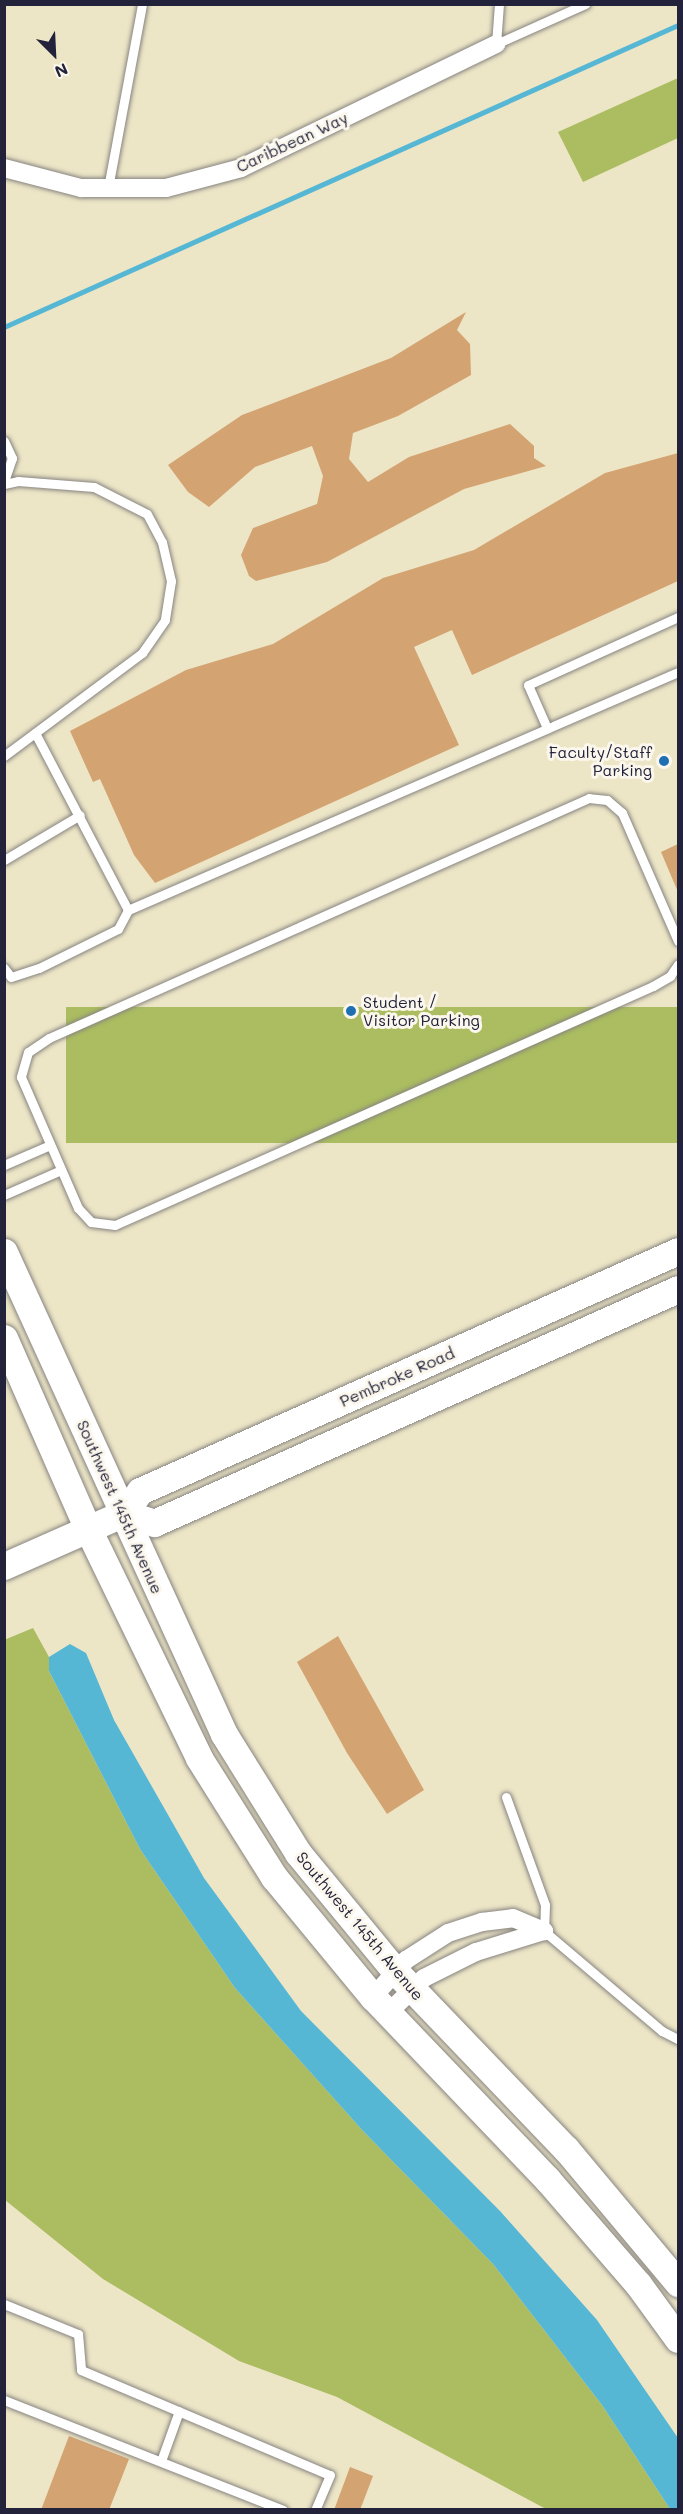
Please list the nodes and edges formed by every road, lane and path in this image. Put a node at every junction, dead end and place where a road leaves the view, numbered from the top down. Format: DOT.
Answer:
graph roads {
  1 [pos="142,4"];
  2 [pos="499,4"];
  3 [pos="585,4"];
  4 [pos="496,44"];
  5 [pos="4,168"];
  6 [pos="108,188"];
  7 [pos="4,441"];
  8 [pos="4,482"];
  9 [pos="678,617"];
  10 [pos="678,672"];
  11 [pos="547,728"];
  12 [pos="35,733"];
  13 [pos="4,756"];
  14 [pos="80,815"];
  15 [pos="4,860"];
  16 [pos="128,910"];
  17 [pos="678,941"];
  18 [pos="678,964"];
  19 [pos="4,968"];
  20 [pos="50,1145"];
  21 [pos="4,1166"];
  22 [pos="61,1170"];
  23 [pos="4,1195"];
  24 [pos="678,1251"];
  25 [pos="4,1252"];
  26 [pos="678,1289"];
  27 [pos="4,1338"];
  28 [pos="124,1513"];
  29 [pos="88,1529"];
  30 [pos="4,1566"];
  31 [pos="507,1797"];
  32 [pos="544,1930"];
  33 [pos="404,1981"];
  34 [pos="380,2005"];
  35 [pos="678,2039"];
  36 [pos="678,2283"];
  37 [pos="4,2304"];
  38 [pos="678,2338"];
  39 [pos="4,2400"];
  40 [pos="179,2411"];
  41 [pos="160,2461"];
  42 [pos="283,2510"];
  43 [pos="315,2510"];
  1 -- 6 [label="lane"];
  2 -- 4 [label="lane"];
  3 -- 4 [label="lane"];
  4 -- 6 [label="street, Caribbean Way"];
  5 -- 6 [label="street, Caribbean Way"];
  7 -- 8 [label="lane"];
  8 -- 12 [label="lane"];
  9 -- 11 [label="lane"];
  10 -- 11 [label="lane"];
  11 -- 16 [label="lane"];
  12 -- 13 [label="lane"];
  12 -- 14 [label="lane"];
  14 -- 15 [label="lane"];
  14 -- 16 [label="lane"];
  16 -- 19 [label="lane"];
  17 -- 20 [label="lane"];
  18 -- 22 [label="lane"];
  20 -- 21 [label="lane"];
  20 -- 22 [label="lane"];
  22 -- 23 [label="lane"];
  24 -- 28 [label="street, Pembroke Road"];
  25 -- 28 [label="street, Southwest 145th Avenue"];
  26 -- 28 [label="street, Pembroke Road"];
  27 -- 29 [label="street, Southwest 145th Avenue"];
  28 -- 29 [label="street, Pembroke Road"];
  28 -- 33 [label="street, Southwest 145th Avenue"];
  29 -- 30 [label="street, Pembroke Road"];
  29 -- 34 [label="street, Southwest 145th Avenue"];
  31 -- 32 [label="lane"];
  32 -- 33 [label="street"];
  32 -- 33 [label="street"];
  32 -- 35 [label="lane"];
  33 -- 34 [label="street"];
  33 -- 36 [label="street, Southwest 145th Avenue"];
  34 -- 38 [label="street, Southwest 145th Avenue"];
  37 -- 40 [label="lane"];
  39 -- 41 [label="lane"];
  40 -- 41 [label="lane"];
  40 -- 43 [label="lane"];
  41 -- 42 [label="lane"];
}
